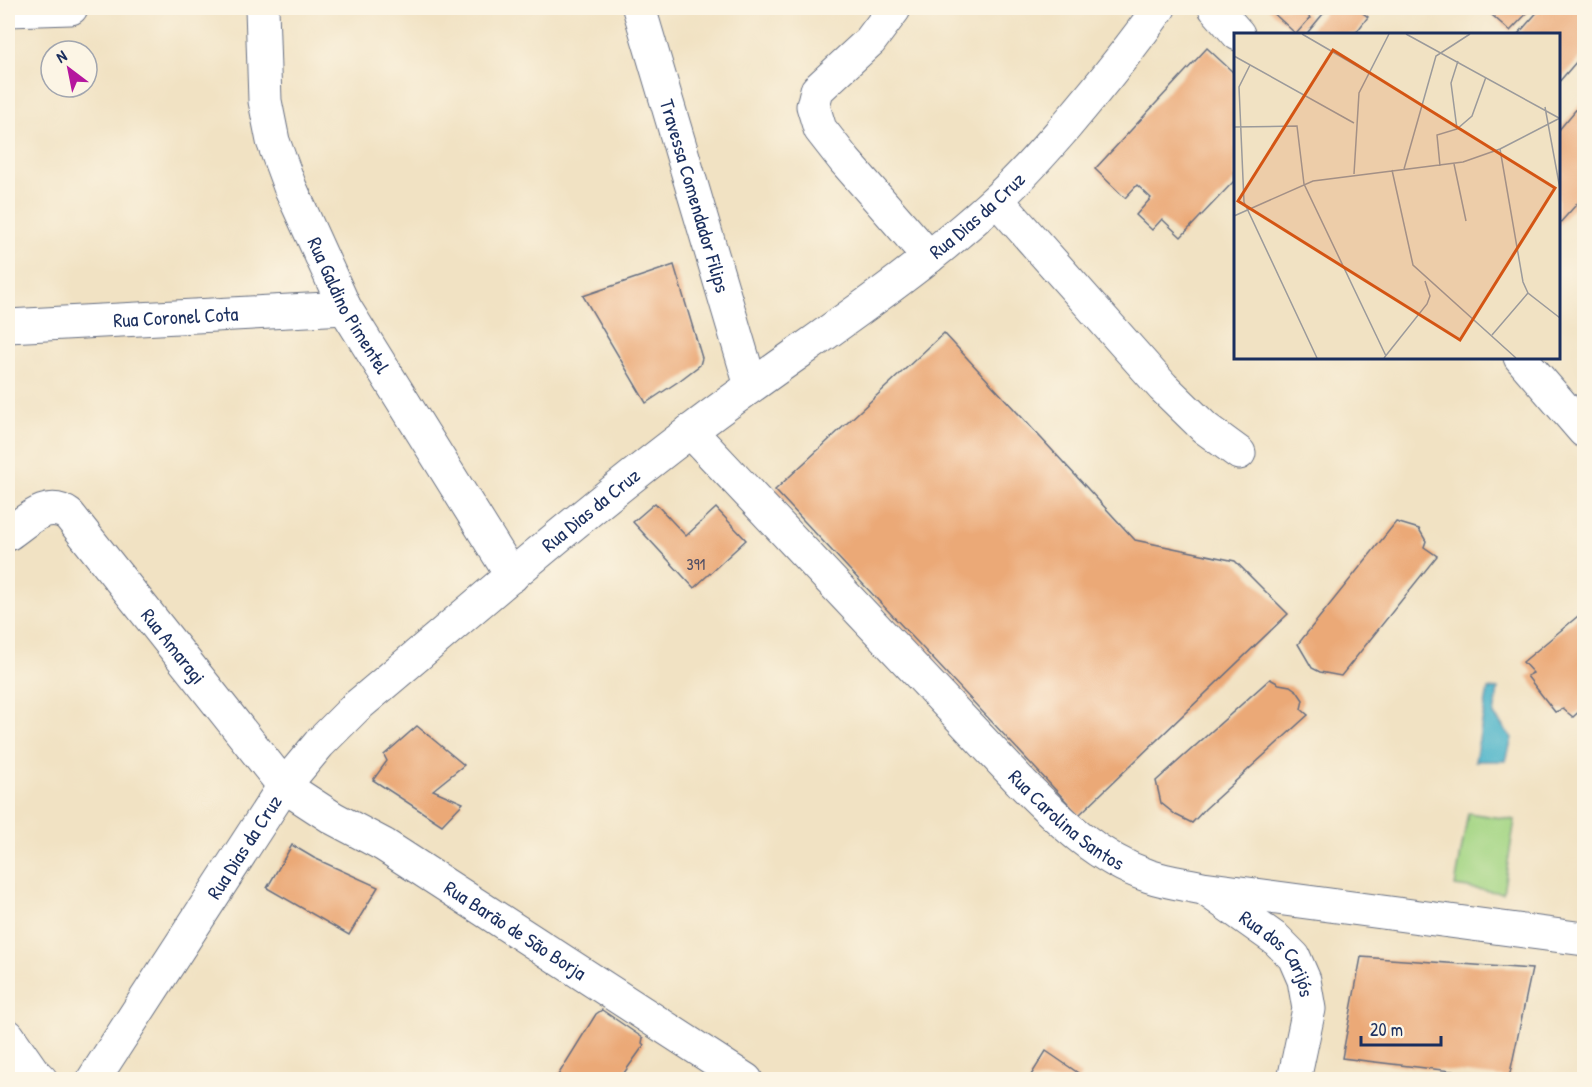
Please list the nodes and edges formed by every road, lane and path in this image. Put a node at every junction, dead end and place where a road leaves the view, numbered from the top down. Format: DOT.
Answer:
graph roads {
  1 [pos="71,8"];
  2 [pos="262,8"];
  3 [pos="639,8"];
  4 [pos="894,8"];
  5 [pos="1159,8"];
  6 [pos="1215,8"];
  7 [pos="8,10"];
  8 [pos="1237,33"];
  9 [pos="997,200"];
  10 [pos="929,257"];
  11 [pos="345,308"];
  12 [pos="8,326"];
  13 [pos="1521,358"];
  14 [pos="751,386"];
  15 [pos="1584,430"];
  16 [pos="690,431"];
  17 [pos="1239,453"];
  18 [pos="8,534"];
  19 [pos="512,576"];
  20 [pos="284,786"];
  21 [pos="1203,888"];
  22 [pos="1584,939"];
  23 [pos="8,1036"];
  24 [pos="41,1080"];
  25 [pos="93,1080"];
  26 [pos="746,1080"];
  27 [pos="1294,1080"];
  1 -- 7 [label="street"];
  2 -- 11 [label="street, Rua Galdino Pimentel"];
  3 -- 14 [label="street, Travessa Comendador Filips"];
  4 -- 10 [label="street"];
  5 -- 9 [label="street, Rua Dias da Cruz"];
  6 -- 8 [label="street"];
  9 -- 10 [label="street, Rua Dias da Cruz"];
  9 -- 17 [label="street"];
  10 -- 14 [label="street, Rua Dias da Cruz"];
  11 -- 12 [label="street, Rua Coronel Cota"];
  11 -- 19 [label="street, Rua Galdino Pimentel"];
  13 -- 15 [label="street"];
  14 -- 16 [label="street, Rua Dias da Cruz"];
  16 -- 19 [label="street, Rua Dias da Cruz"];
  16 -- 21 [label="street, Rua Carolina Santos"];
  18 -- 20 [label="street, Rua Amaragi"];
  19 -- 20 [label="street, Rua Dias da Cruz"];
  20 -- 25 [label="street, Rua Dias da Cruz"];
  20 -- 26 [label="street, Rua Barão de São Borja"];
  21 -- 22 [label="street, Rua Carolina Santos"];
  21 -- 27 [label="street, Rua dos Carijós"];
  23 -- 24 [label="street"];
}
